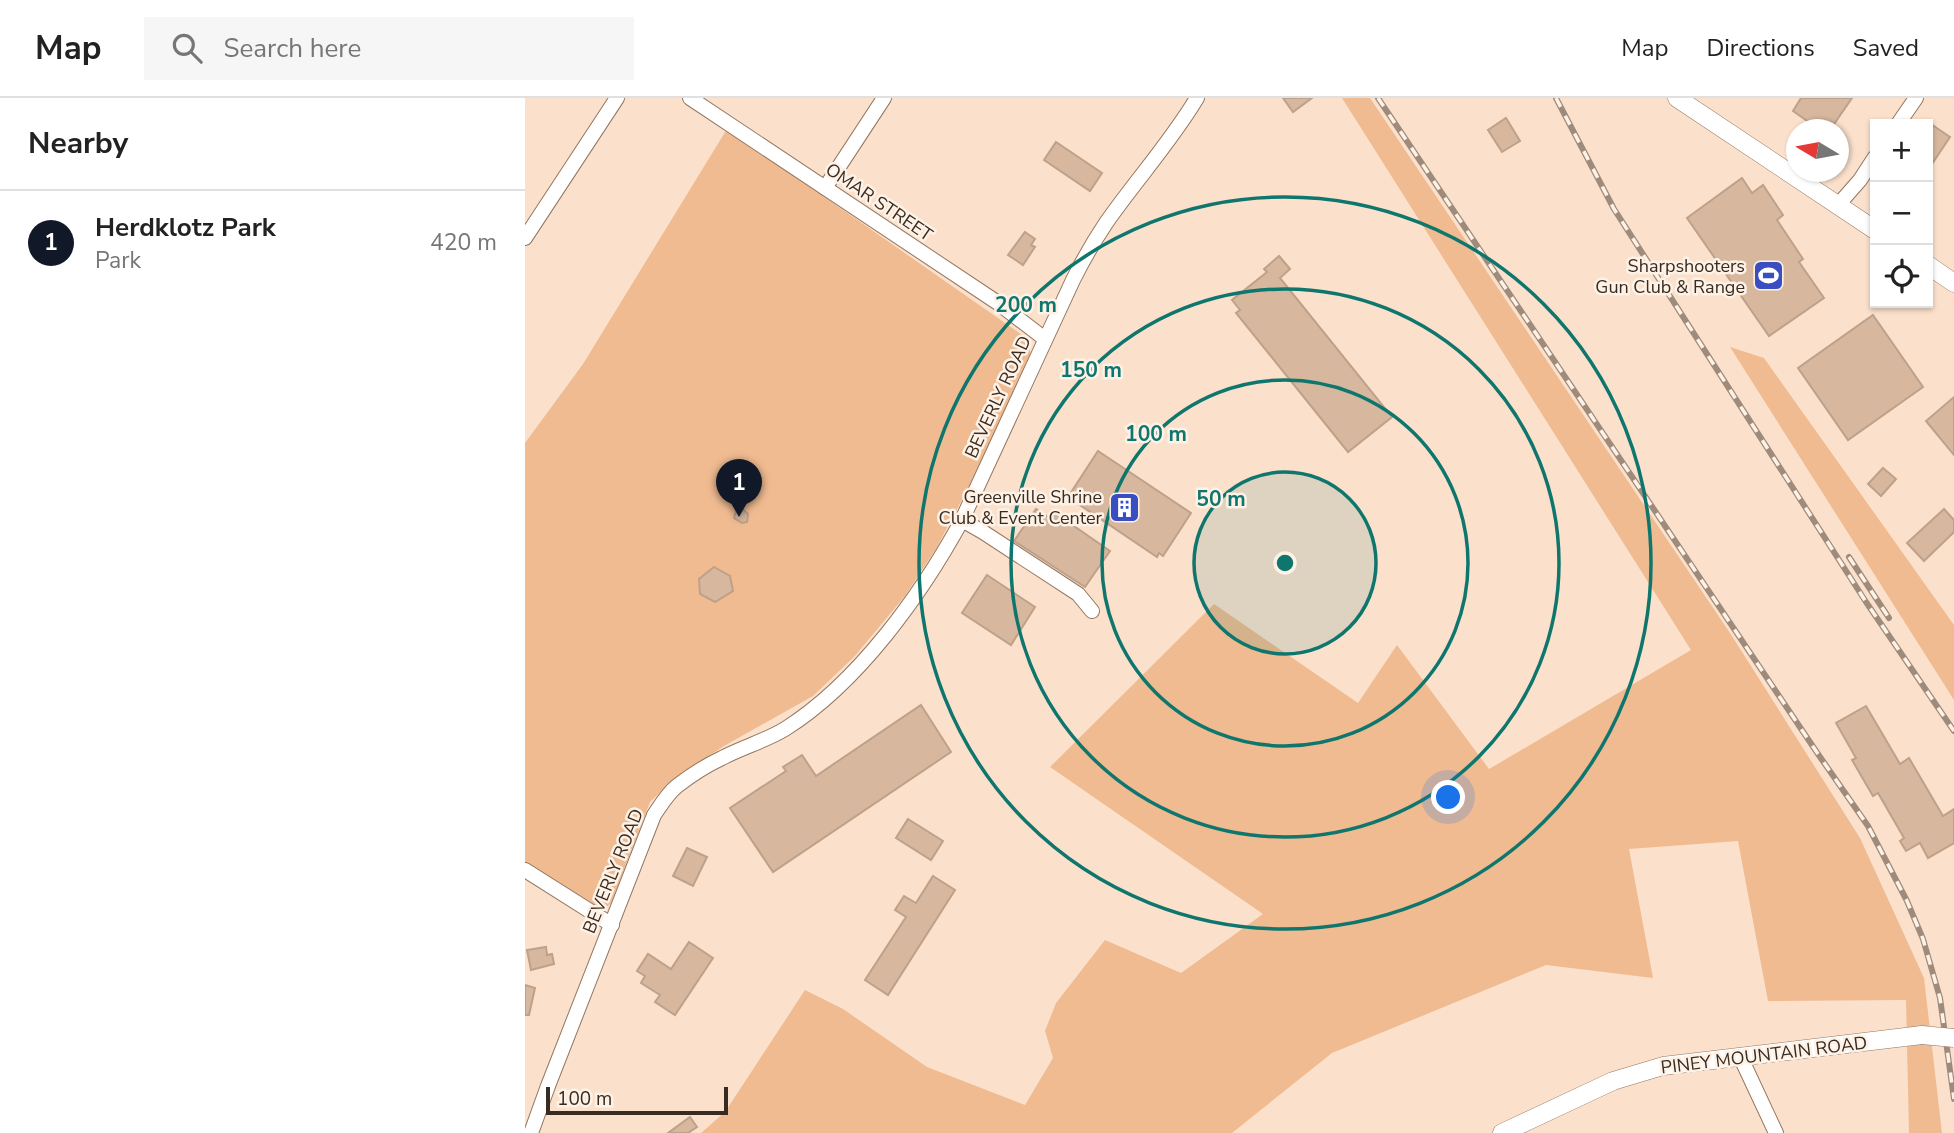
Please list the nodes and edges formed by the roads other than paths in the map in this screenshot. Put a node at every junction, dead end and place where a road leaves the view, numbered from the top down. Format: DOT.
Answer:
graph roads {
  1 [pos="617,98"];
  2 [pos="690,98"];
  3 [pos="884,98"];
  4 [pos="1196,98"];
  5 [pos="1677,98"];
  6 [pos="1916,98"];
  7 [pos="1901,119"];
  8 [pos="1870,165"];
  9 [pos="825,188"];
  10 [pos="1838,205"];
  11 [pos="1870,227"];
  12 [pos="525,238"];
  13 [pos="1933,268"];
  14 [pos="1954,283"];
  15 [pos="1045,339"];
  16 [pos="962,520"];
  17 [pos="1092,611"];
  18 [pos="525,870"];
  19 [pos="612,925"];
  20 [pos="1954,1038"];
  21 [pos="1740,1056"];
  22 [pos="531,1133"];
  23 [pos="1502,1133"];
  24 [pos="1776,1133"];
  1 -- 12 [label="street"];
  2 -- 9 [label="street, OMAR STREET"];
  3 -- 9 [label="street"];
  4 -- 15 [label="street, BEVERLY ROAD"];
  5 -- 10 [label="street"];
  6 -- 7 [label="street"];
  8 -- 10 [label="street"];
  9 -- 15 [label="street, OMAR STREET"];
  10 -- 11 [label="street"];
  13 -- 14 [label="street"];
  15 -- 16 [label="street, BEVERLY ROAD"];
  16 -- 17 [label="street"];
  16 -- 19 [label="street, BEVERLY ROAD"];
  18 -- 19 [label="street"];
  19 -- 22 [label="street, BEVERLY ROAD"];
  20 -- 21 [label="street, PINEY MOUNTAIN ROAD, bridge"];
  21 -- 23 [label="street, PINEY MOUNTAIN ROAD"];
  21 -- 24 [label="street"];
}
